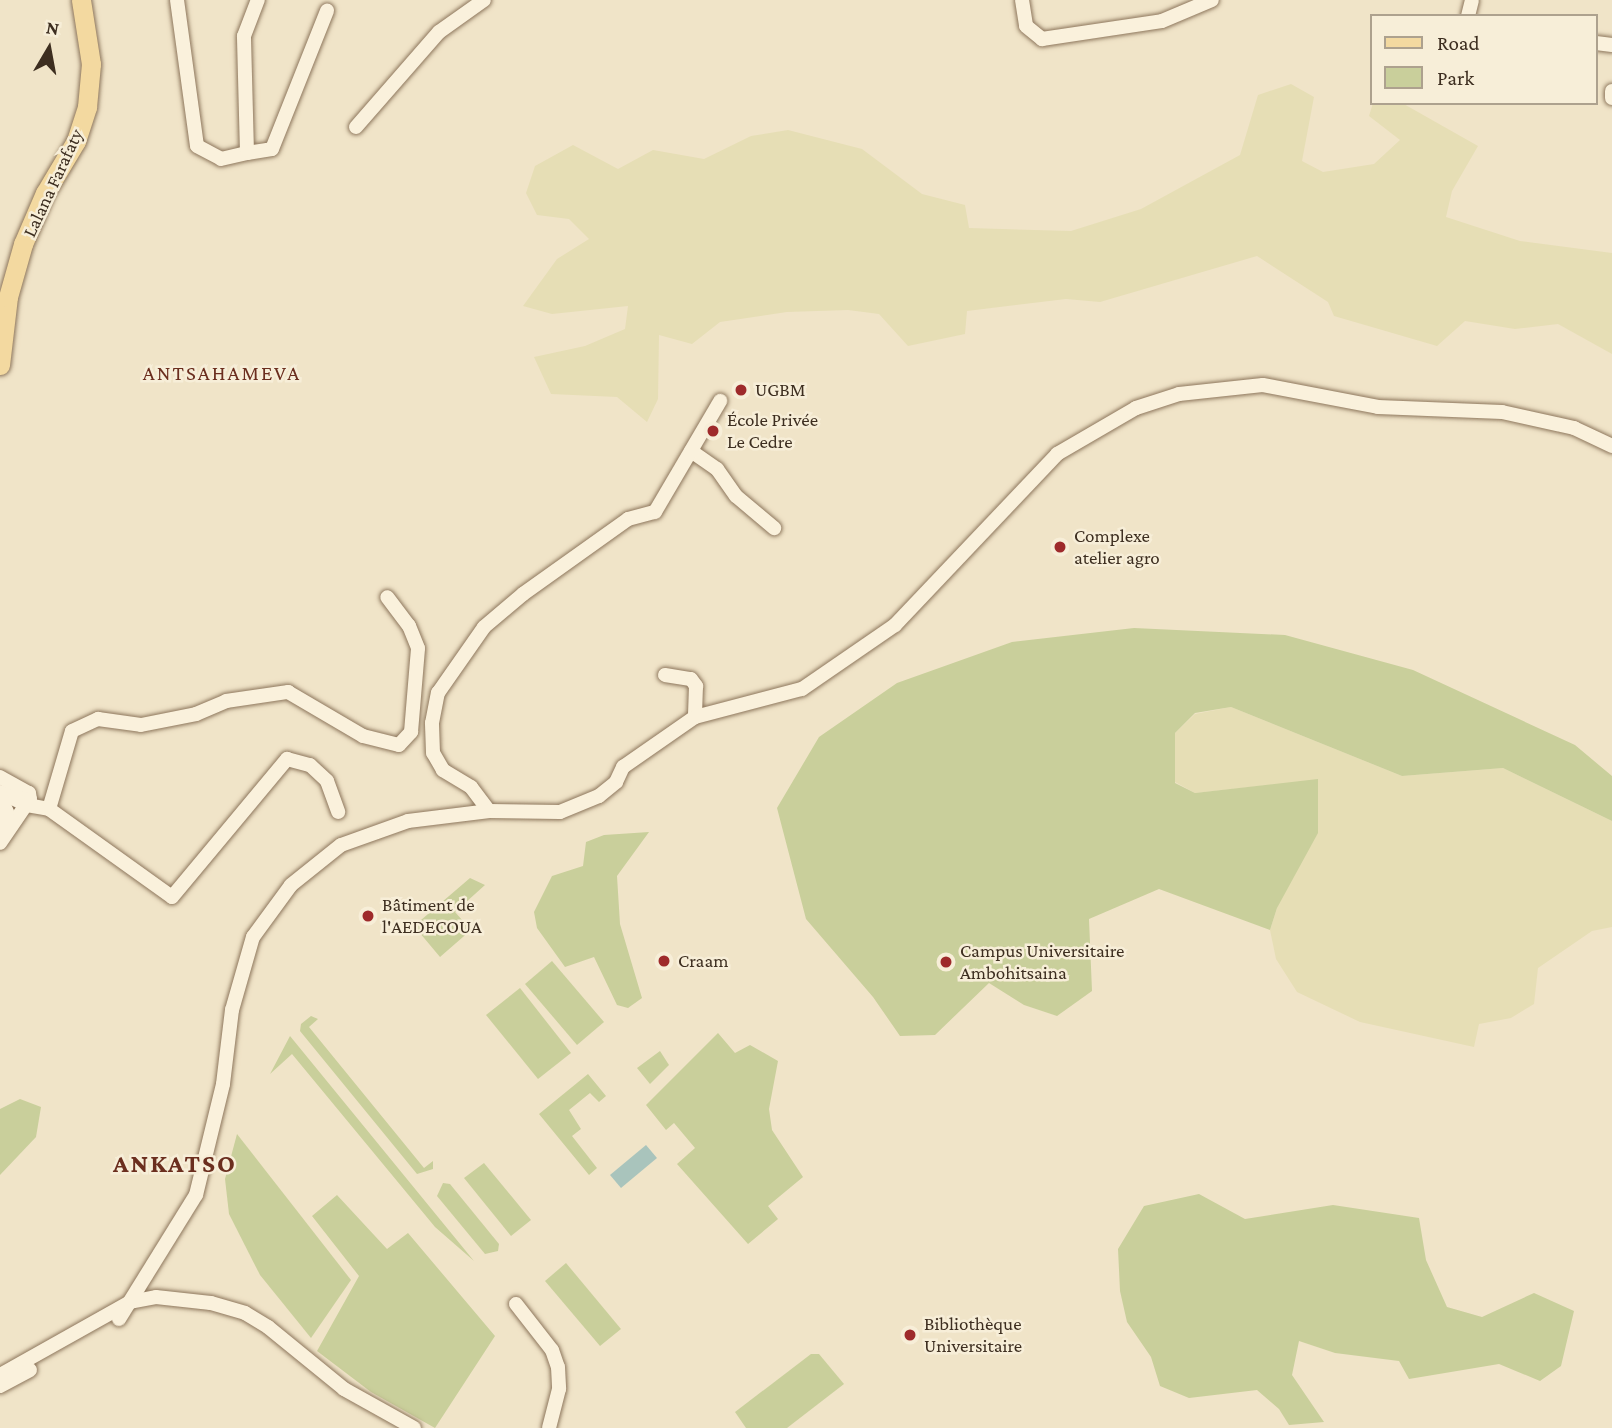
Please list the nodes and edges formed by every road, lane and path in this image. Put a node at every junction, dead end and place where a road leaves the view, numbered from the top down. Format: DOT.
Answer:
graph roads {
  1 [pos="81,0"];
  2 [pos="177,0"];
  3 [pos="257,0"];
  4 [pos="484,0"];
  5 [pos="1022,0"];
  6 [pos="1212,0"];
  7 [pos="327,11"];
  8 [pos="1612,91"];
  9 [pos="1612,98"];
  10 [pos="356,127"];
  11 [pos="247,153"];
  12 [pos="0,365"];
  13 [pos="720,401"];
  14 [pos="1612,446"];
  15 [pos="691,451"];
  16 [pos="774,528"];
  17 [pos="387,597"];
  18 [pos="665,675"];
  19 [pos="695,717"];
  20 [pos="0,777"];
  21 [pos="0,793"];
  22 [pos="27,805"];
  23 [pos="49,809"];
  24 [pos="489,811"];
  25 [pos="338,812"];
  26 [pos="1,841"];
  27 [pos="156,1297"];
  28 [pos="130,1302"];
  29 [pos="516,1304"];
  30 [pos="119,1319"];
  31 [pos="0,1375"];
  32 [pos="0,1386"];
  33 [pos="555,1409"];
  34 [pos="414,1428"];
  35 [pos="538,1428"];
  36 [pos="549,1428"];
  1 -- 12 [label="main road, Lalana Farafaty"];
  2 -- 11 [label="street"];
  3 -- 11 [label="street"];
  4 -- 10 [label="street"];
  5 -- 6 [label="street"];
  7 -- 11 [label="street"];
  8 -- 9 [label="street"];
  13 -- 15 [label="street"];
  14 -- 19 [label="street"];
  15 -- 16 [label="street"];
  15 -- 24 [label="street"];
  17 -- 23 [label="street"];
  18 -- 19 [label="street"];
  19 -- 24 [label="street"];
  20 -- 22 [label="street"];
  21 -- 22 [label="street"];
  21 -- 26 [label="street"];
  22 -- 23 [label="street"];
  22 -- 26 [label="street"];
  23 -- 25 [label="street"];
  24 -- 28 [label="street"];
  27 -- 28 [label="street"];
  27 -- 30 [label="street"];
  27 -- 34 [label="street"];
  28 -- 30 [label="street"];
  28 -- 31 [label="street"];
  29 -- 33 [label="street"];
  30 -- 32 [label="street"];
  33 -- 35 [label="street"];
  33 -- 36 [label="street"];
}
